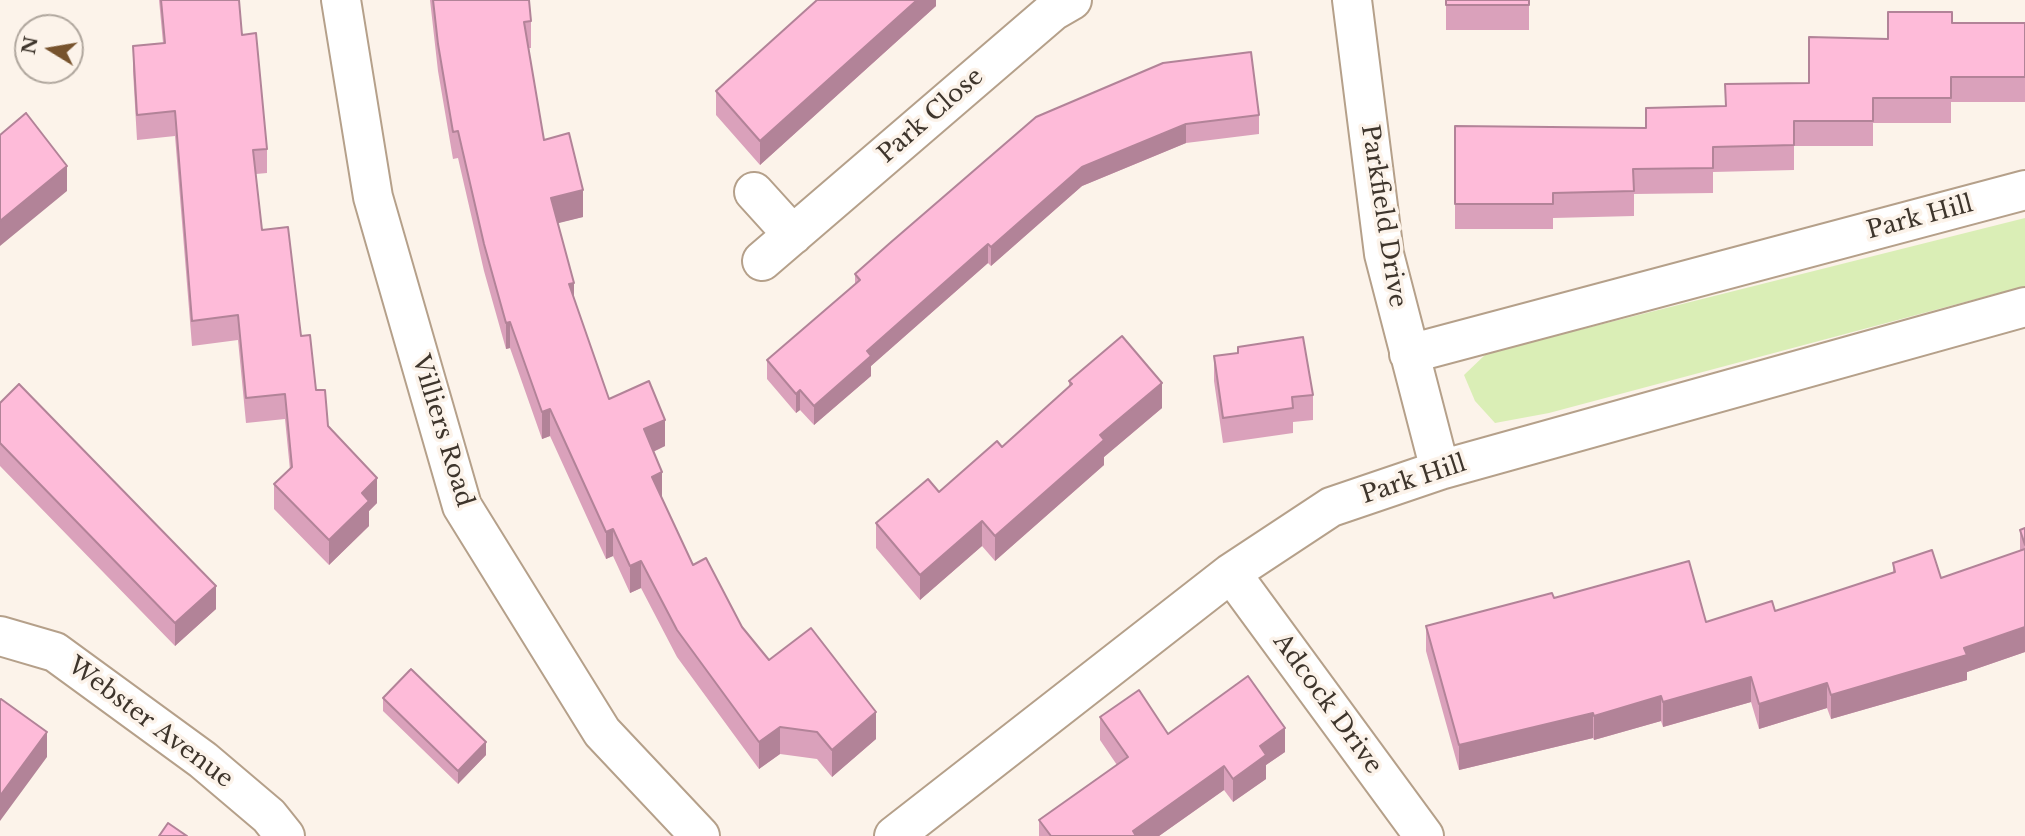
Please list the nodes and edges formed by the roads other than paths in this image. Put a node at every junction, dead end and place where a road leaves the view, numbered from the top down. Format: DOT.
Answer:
graph roads {
  1 [pos="341,0"];
  2 [pos="1072,0"];
  3 [pos="1352,0"];
  4 [pos="2025,190"];
  5 [pos="754,192"];
  6 [pos="793,234"];
  7 [pos="762,261"];
  8 [pos="2025,307"];
  9 [pos="1409,354"];
  10 [pos="1440,470"];
  11 [pos="1231,573"];
  12 [pos="0,636"];
  13 [pos="285,836"];
  14 [pos="700,836"];
  15 [pos="894,836"];
  16 [pos="1424,836"];
  1 -- 14 [label="street, Villiers Road"];
  2 -- 6 [label="street, Park Close"];
  3 -- 9 [label="street, Parkfield Drive"];
  4 -- 9 [label="street, Park Hill"];
  5 -- 6 [label="street"];
  6 -- 7 [label="street, Park Close"];
  8 -- 10 [label="street, Park Hill"];
  9 -- 10 [label="street, Parkfield Drive"];
  10 -- 11 [label="street, Park Hill"];
  11 -- 15 [label="street, Park Hill"];
  11 -- 16 [label="street, Adcock Drive"];
  12 -- 13 [label="street, Webster Avenue"];
}
